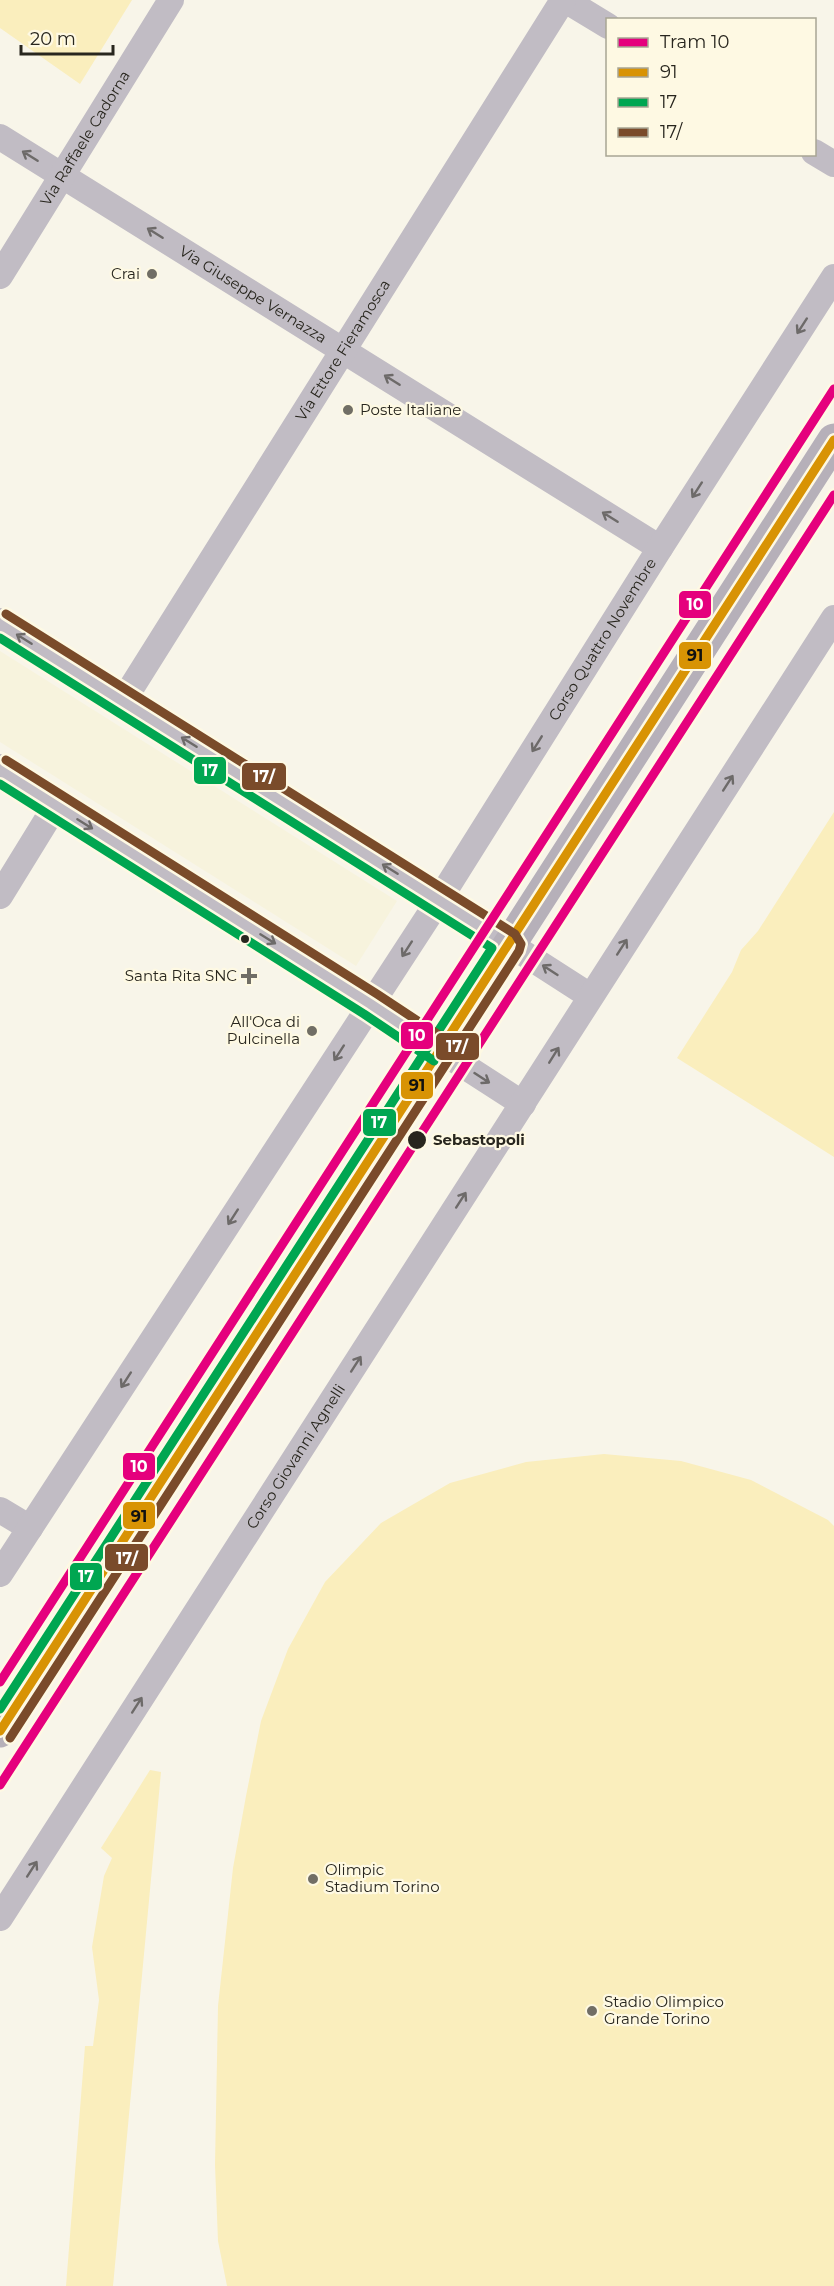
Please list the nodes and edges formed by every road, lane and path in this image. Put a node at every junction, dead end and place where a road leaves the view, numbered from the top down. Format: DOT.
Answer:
graph roads {
  1 [pos="171,0"];
  2 [pos="564,0"];
  3 [pos="606,25"];
  4 [pos="0,137"];
  5 [pos="816,153"];
  6 [pos="834,164"];
  7 [pos="60,175"];
  8 [pos="0,276"];
  9 [pos="834,277"];
  10 [pos="343,351"];
  11 [pos="834,440"];
  12 [pos="660,548"];
  13 [pos="834,618"];
  14 [pos="0,624"];
  15 [pos="123,701"];
  16 [pos="0,770"];
  17 [pos="56,805"];
  18 [pos="0,896"];
  19 [pos="439,900"];
  20 [pos="509,944"];
  21 [pos="590,996"];
  22 [pos="371,1004"];
  23 [pos="441,1051"];
  24 [pos="523,1104"];
  25 [pos="0,1510"];
  26 [pos="30,1528"];
  27 [pos="0,1574"];
  28 [pos="0,1731"];
  29 [pos="0,1918"];
  1 -- 7 [label="street, Via Raffaele Cadorna"];
  2 -- 3 [label="street"];
  2 -- 10 [label="street, Via Ettore Fieramosca"];
  7 -- 4 [label="street, Via Giuseppe Vernazza, one-way"];
  5 -- 6 [label="street"];
  7 -- 8 [label="street, Via Raffaele Cadorna"];
  10 -- 7 [label="street, Via Giuseppe Vernazza, one-way"];
  9 -- 12 [label="street, Corso Quattro Novembre, one-way"];
  12 -- 10 [label="street, Via Giuseppe Vernazza, one-way"];
  10 -- 15 [label="street, Via Ettore Fieramosca"];
  11 -- 20 [label="main road"];
  12 -- 19 [label="street, Corso Quattro Novembre, one-way"];
  21 -- 13 [label="street, one-way"];
  15 -- 14 [label="street, one-way"];
  19 -- 15 [label="street, one-way"];
  16 -- 17 [label="street"];
  17 -- 18 [label="street"];
  17 -- 22 [label="street, one-way"];
  19 -- 20 [label="street"];
  19 -- 22 [label="street, Corso Quattro Novembre, one-way"];
  21 -- 20 [label="street, one-way"];
  20 -- 23 [label="main road"];
  24 -- 21 [label="street, Corso Giovanni Agnelli, one-way"];
  22 -- 23 [label="street"];
  22 -- 26 [label="street, one-way"];
  23 -- 24 [label="street, one-way"];
  23 -- 28 [label="main road"];
  29 -- 24 [label="street, Corso Giovanni Agnelli, one-way"];
  25 -- 26 [label="street"];
  26 -- 27 [label="street"];
}
